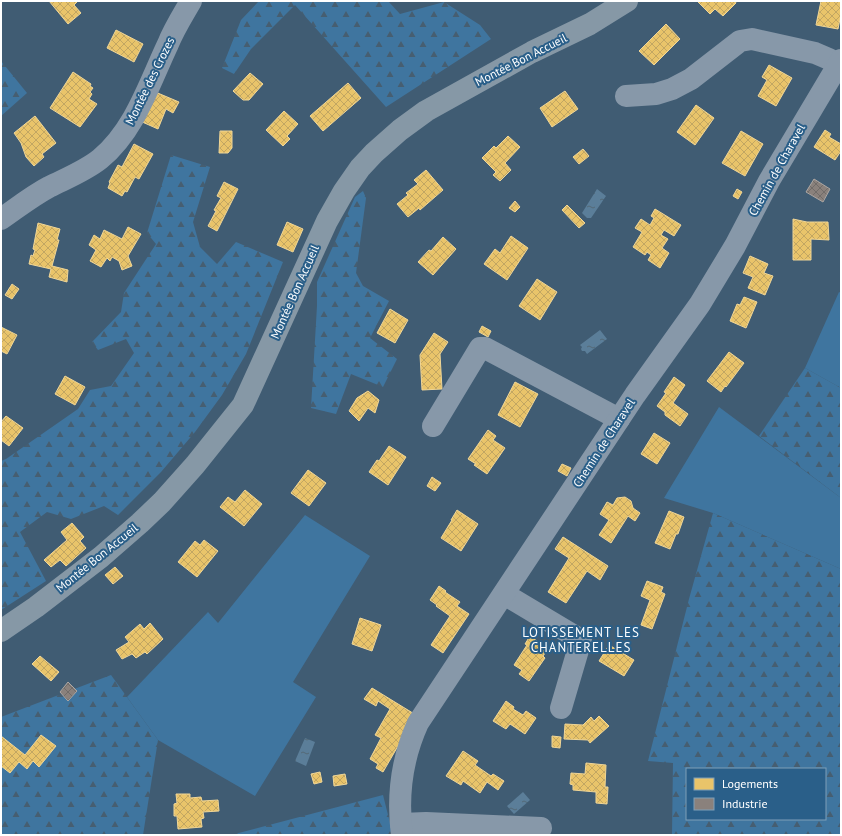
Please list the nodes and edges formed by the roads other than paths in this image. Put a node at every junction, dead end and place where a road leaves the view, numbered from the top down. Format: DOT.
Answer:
graph roads {
  1 [pos="190,1"];
  2 [pos="627,1"];
  3 [pos="840,62"];
  4 [pos="626,96"];
  5 [pos="1,219"];
  6 [pos="619,419"];
  7 [pos="432,426"];
  8 [pos="504,594"];
  9 [pos="1,631"];
  10 [pos="561,708"];
  11 [pos="541,828"];
  12 [pos="401,830"];
  1 -- 5 [label="street, Montée des Crozes"];
  2 -- 9 [label="main road, Montée Bon Accueil"];
  3 -- 4 [label="street"];
  3 -- 6 [label="street, Chemin de Charavel"];
  6 -- 7 [label="street"];
  6 -- 8 [label="street, Chemin de Charavel"];
  8 -- 10 [label="street"];
  8 -- 12 [label="street, Chemin de Charavel"];
  11 -- 12 [label="street"];
}
